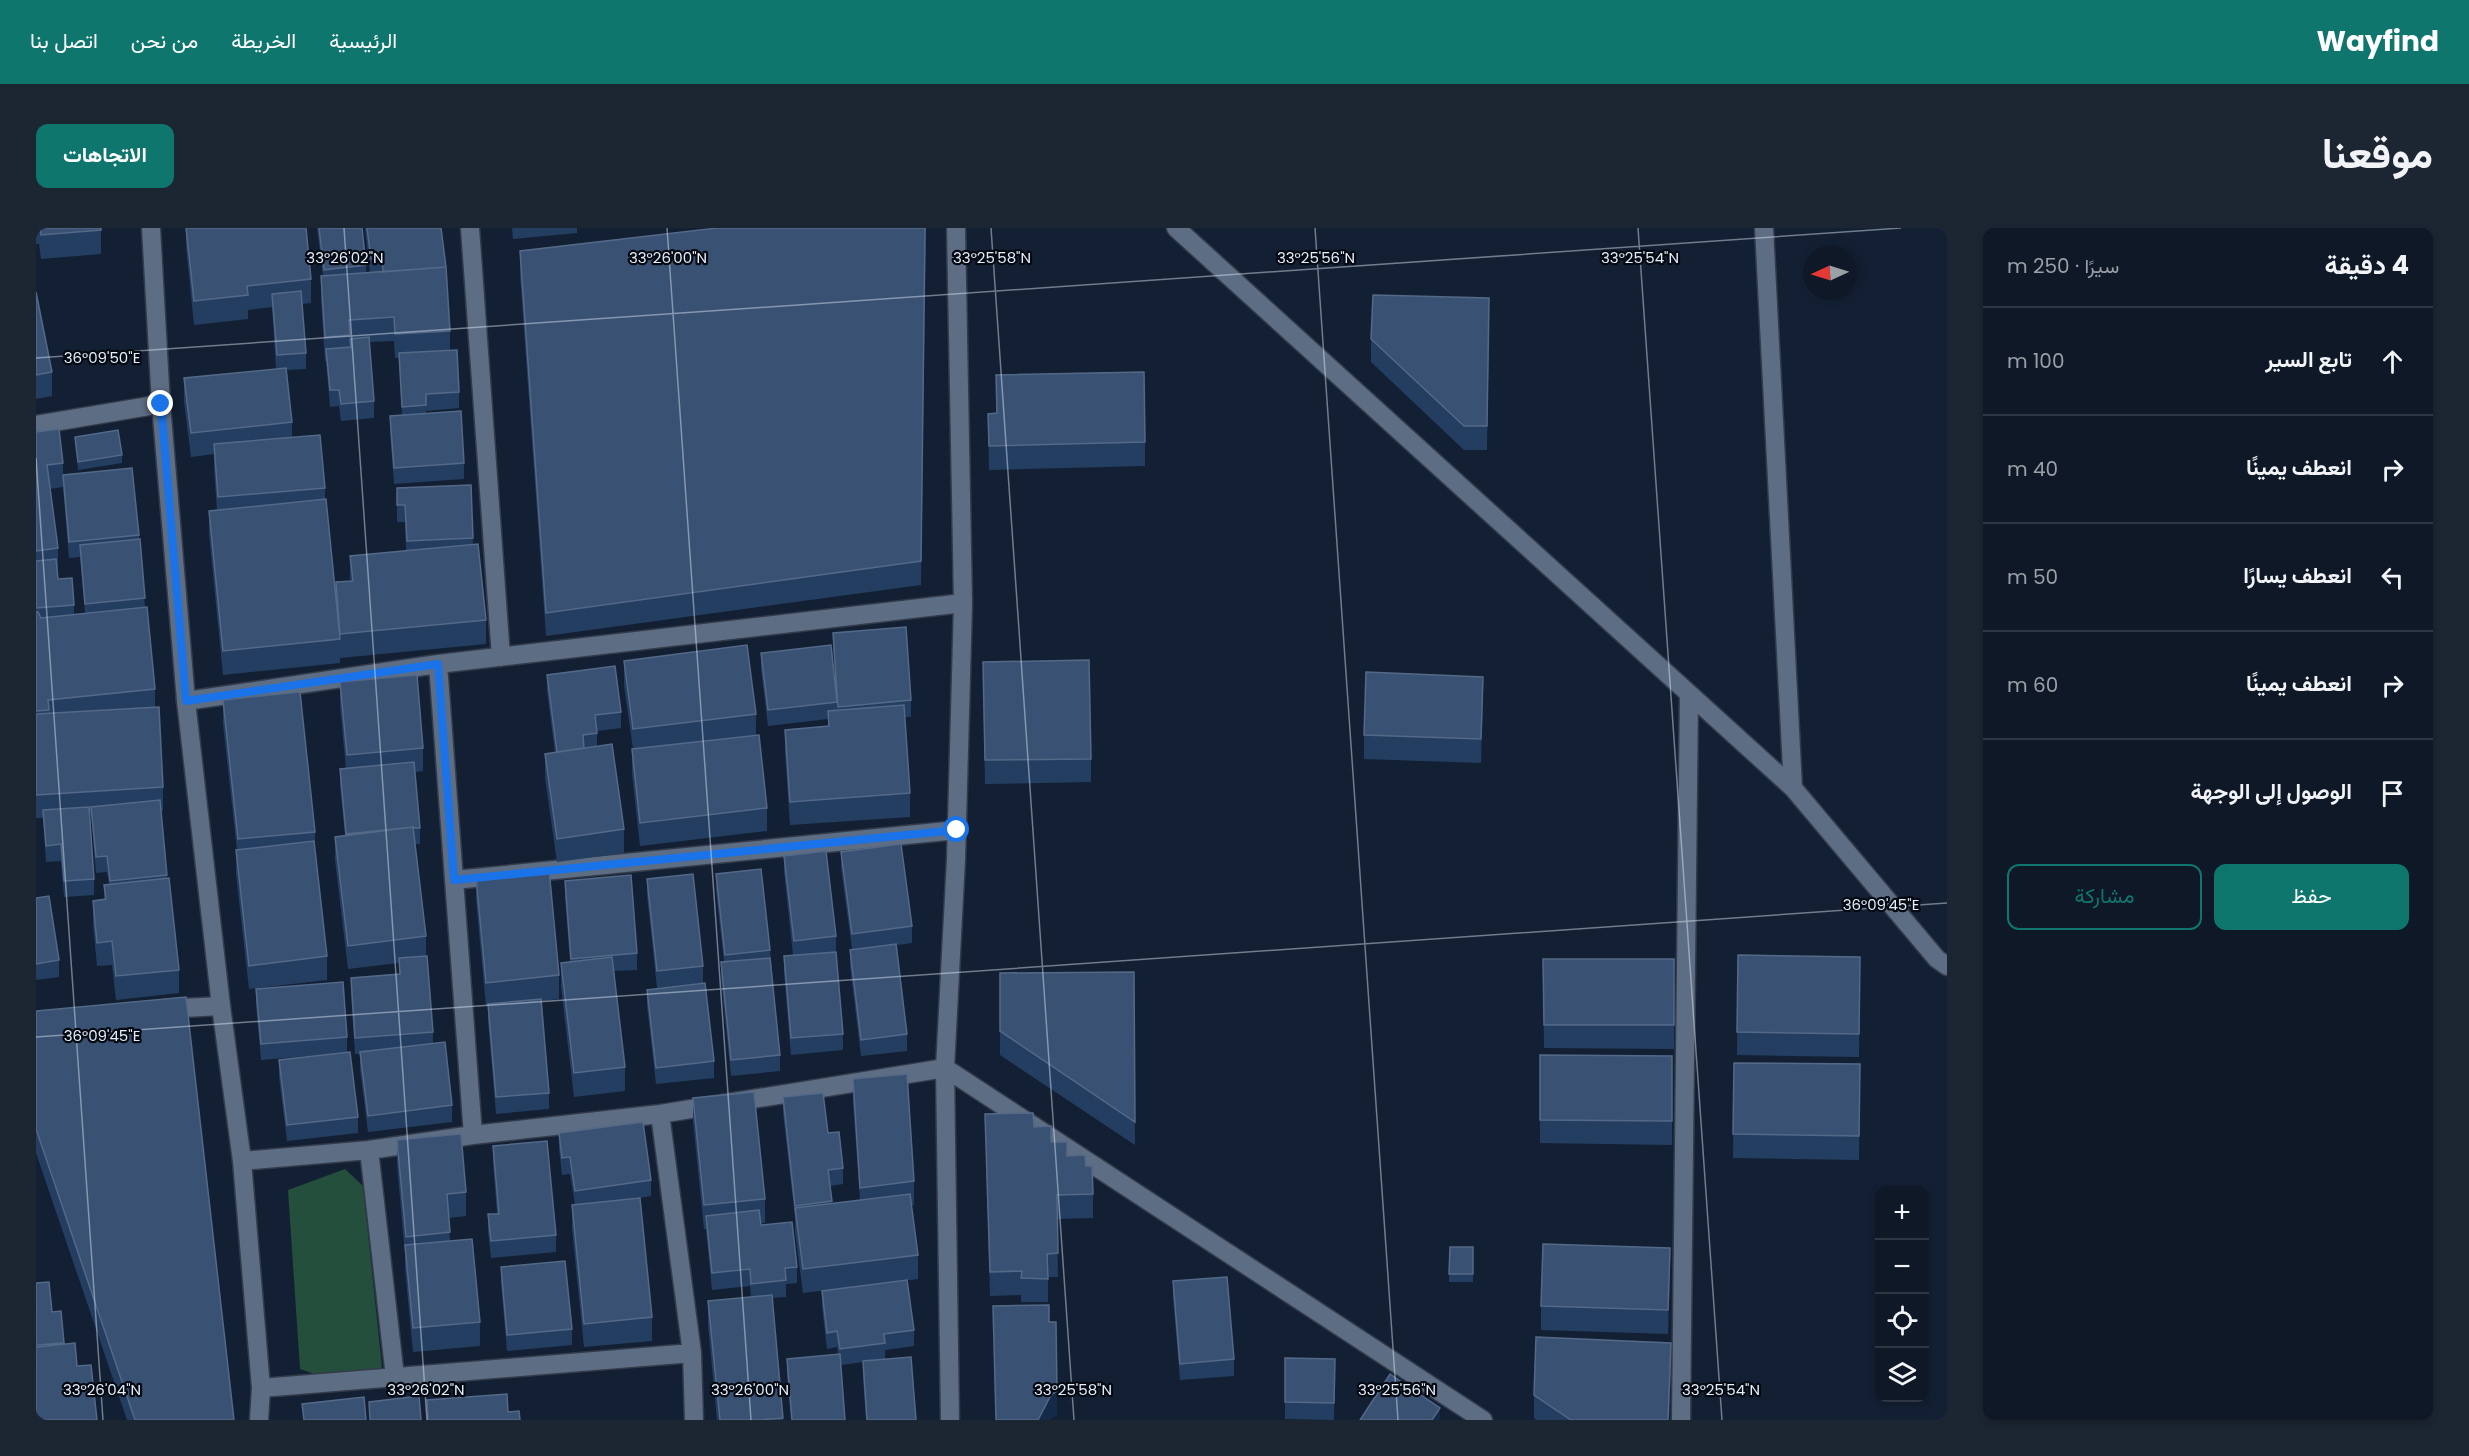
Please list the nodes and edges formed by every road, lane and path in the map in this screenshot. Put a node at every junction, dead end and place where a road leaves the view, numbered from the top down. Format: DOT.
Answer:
graph roads {
  1 [pos="151,228"];
  2 [pos="470,228"];
  3 [pos="956,228"];
  4 [pos="1176,228"];
  5 [pos="1764,228"];
  6 [pos="161,404"];
  7 [pos="36,425"];
  8 [pos="963,603"];
  9 [pos="501,657"];
  10 [pos="438,664"];
  11 [pos="1689,694"];
  12 [pos="186,701"];
  13 [pos="1793,788"];
  14 [pos="957,830"];
  15 [pos="454,880"];
  16 [pos="1947,966"];
  17 [pos="221,1006"];
  18 [pos="152,1010"];
  19 [pos="945,1068"];
  20 [pos="660,1114"];
  21 [pos="473,1135"];
  22 [pos="369,1150"];
  23 [pos="242,1161"];
  24 [pos="692,1353"];
  25 [pos="395,1377"];
  26 [pos="261,1388"];
  27 [pos="259,1420"];
  28 [pos="694,1420"];
  29 [pos="950,1420"];
  30 [pos="1483,1420"];
  31 [pos="1681,1420"];
  1 -- 6 [label="street"];
  2 -- 9 [label="street"];
  3 -- 8 [label="street"];
  4 -- 11 [label="street"];
  5 -- 13 [label="street"];
  6 -- 7 [label="street"];
  6 -- 12 [label="street"];
  8 -- 9 [label="street"];
  8 -- 14 [label="street"];
  9 -- 10 [label="street"];
  10 -- 12 [label="street"];
  10 -- 15 [label="street"];
  11 -- 13 [label="street"];
  11 -- 31 [label="street"];
  12 -- 17 [label="street"];
  13 -- 16 [label="street"];
  14 -- 15 [label="street"];
  14 -- 19 [label="street"];
  15 -- 21 [label="street"];
  17 -- 18 [label="street"];
  17 -- 23 [label="street"];
  19 -- 20 [label="street"];
  19 -- 29 [label="street"];
  19 -- 30 [label="street"];
  20 -- 21 [label="street"];
  20 -- 24 [label="street"];
  21 -- 22 [label="street"];
  22 -- 23 [label="street"];
  22 -- 25 [label="street"];
  23 -- 26 [label="street"];
  24 -- 25 [label="street"];
  24 -- 28 [label="street"];
  25 -- 26 [label="street"];
  26 -- 27 [label="street"];
}
